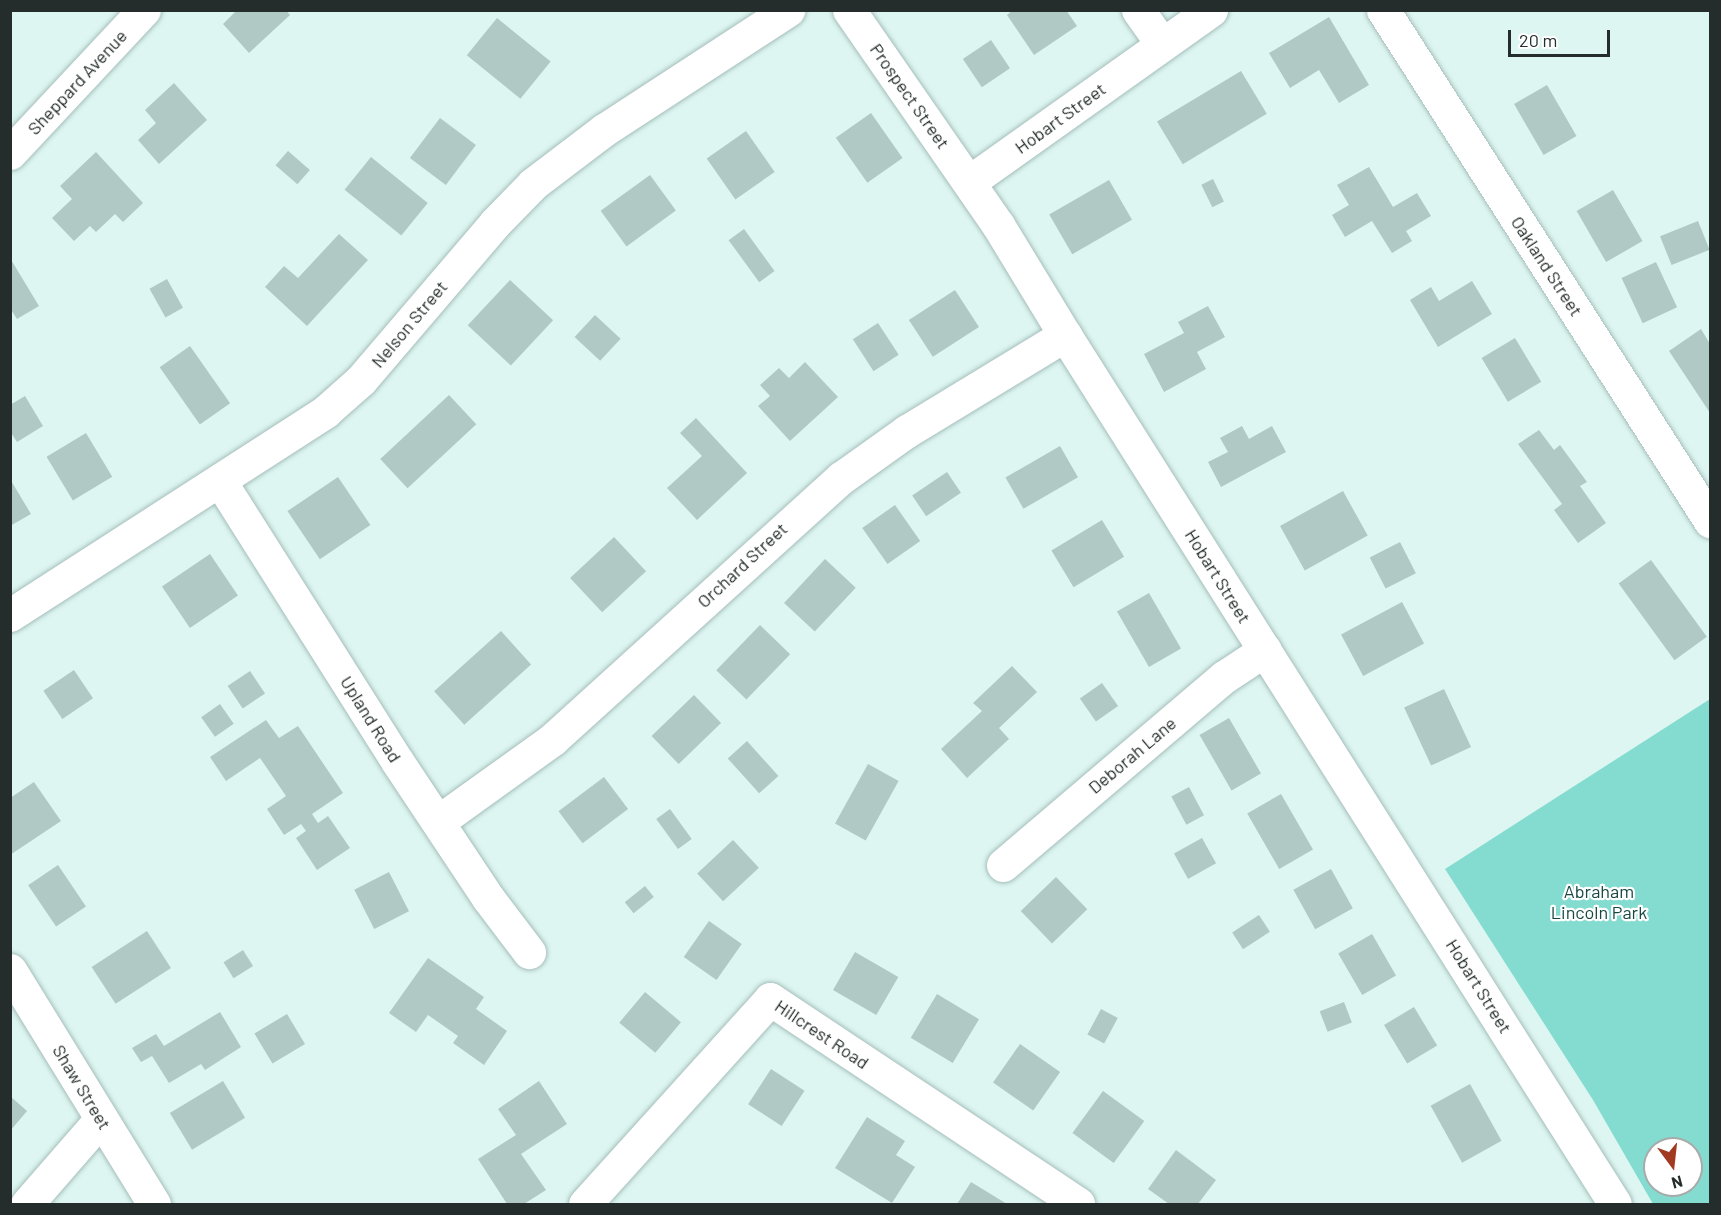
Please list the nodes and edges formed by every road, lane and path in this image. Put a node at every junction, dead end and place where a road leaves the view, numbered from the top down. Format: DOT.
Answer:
graph roads {
  1 [pos="144,10"];
  2 [pos="788,10"];
  3 [pos="849,10"];
  4 [pos="1138,10"];
  5 [pos="1211,10"];
  6 [pos="1383,10"];
  7 [pos="1162,44"];
  8 [pos="10,153"];
  9 [pos="969,182"];
  10 [pos="1065,335"];
  11 [pos="220,481"];
  12 [pos="1710,521"];
  13 [pos="10,615"];
  14 [pos="1265,650"];
  15 [pos="439,821"];
  16 [pos="1003,865"];
  17 [pos="529,952"];
  18 [pos="10,970"];
  19 [pos="101,1119"];
  20 [pos="27,1204"];
  21 [pos="154,1204"];
  22 [pos="585,1204"];
  23 [pos="1078,1204"];
  24 [pos="1615,1204"];
  1 -- 8 [label="street, Sheppard Avenue"];
  2 -- 11 [label="street, Nelson Street"];
  3 -- 9 [label="street, Prospect Street"];
  4 -- 7 [label="street"];
  5 -- 7 [label="street"];
  6 -- 12 [label="street, Oakland Street"];
  7 -- 9 [label="street, Hobart Street"];
  9 -- 10 [label="street, Hobart Street"];
  10 -- 14 [label="street, Hobart Street"];
  10 -- 15 [label="street, Orchard Street"];
  11 -- 13 [label="street, Nelson Street"];
  11 -- 15 [label="street, Upland Road"];
  14 -- 16 [label="street, Deborah Lane"];
  14 -- 24 [label="street, Hobart Street"];
  15 -- 17 [label="street, Upland Road"];
  18 -- 19 [label="street, Shaw Street"];
  19 -- 20 [label="street"];
  19 -- 21 [label="street, Shaw Street"];
  22 -- 23 [label="street, Hillcrest Road"];
}
